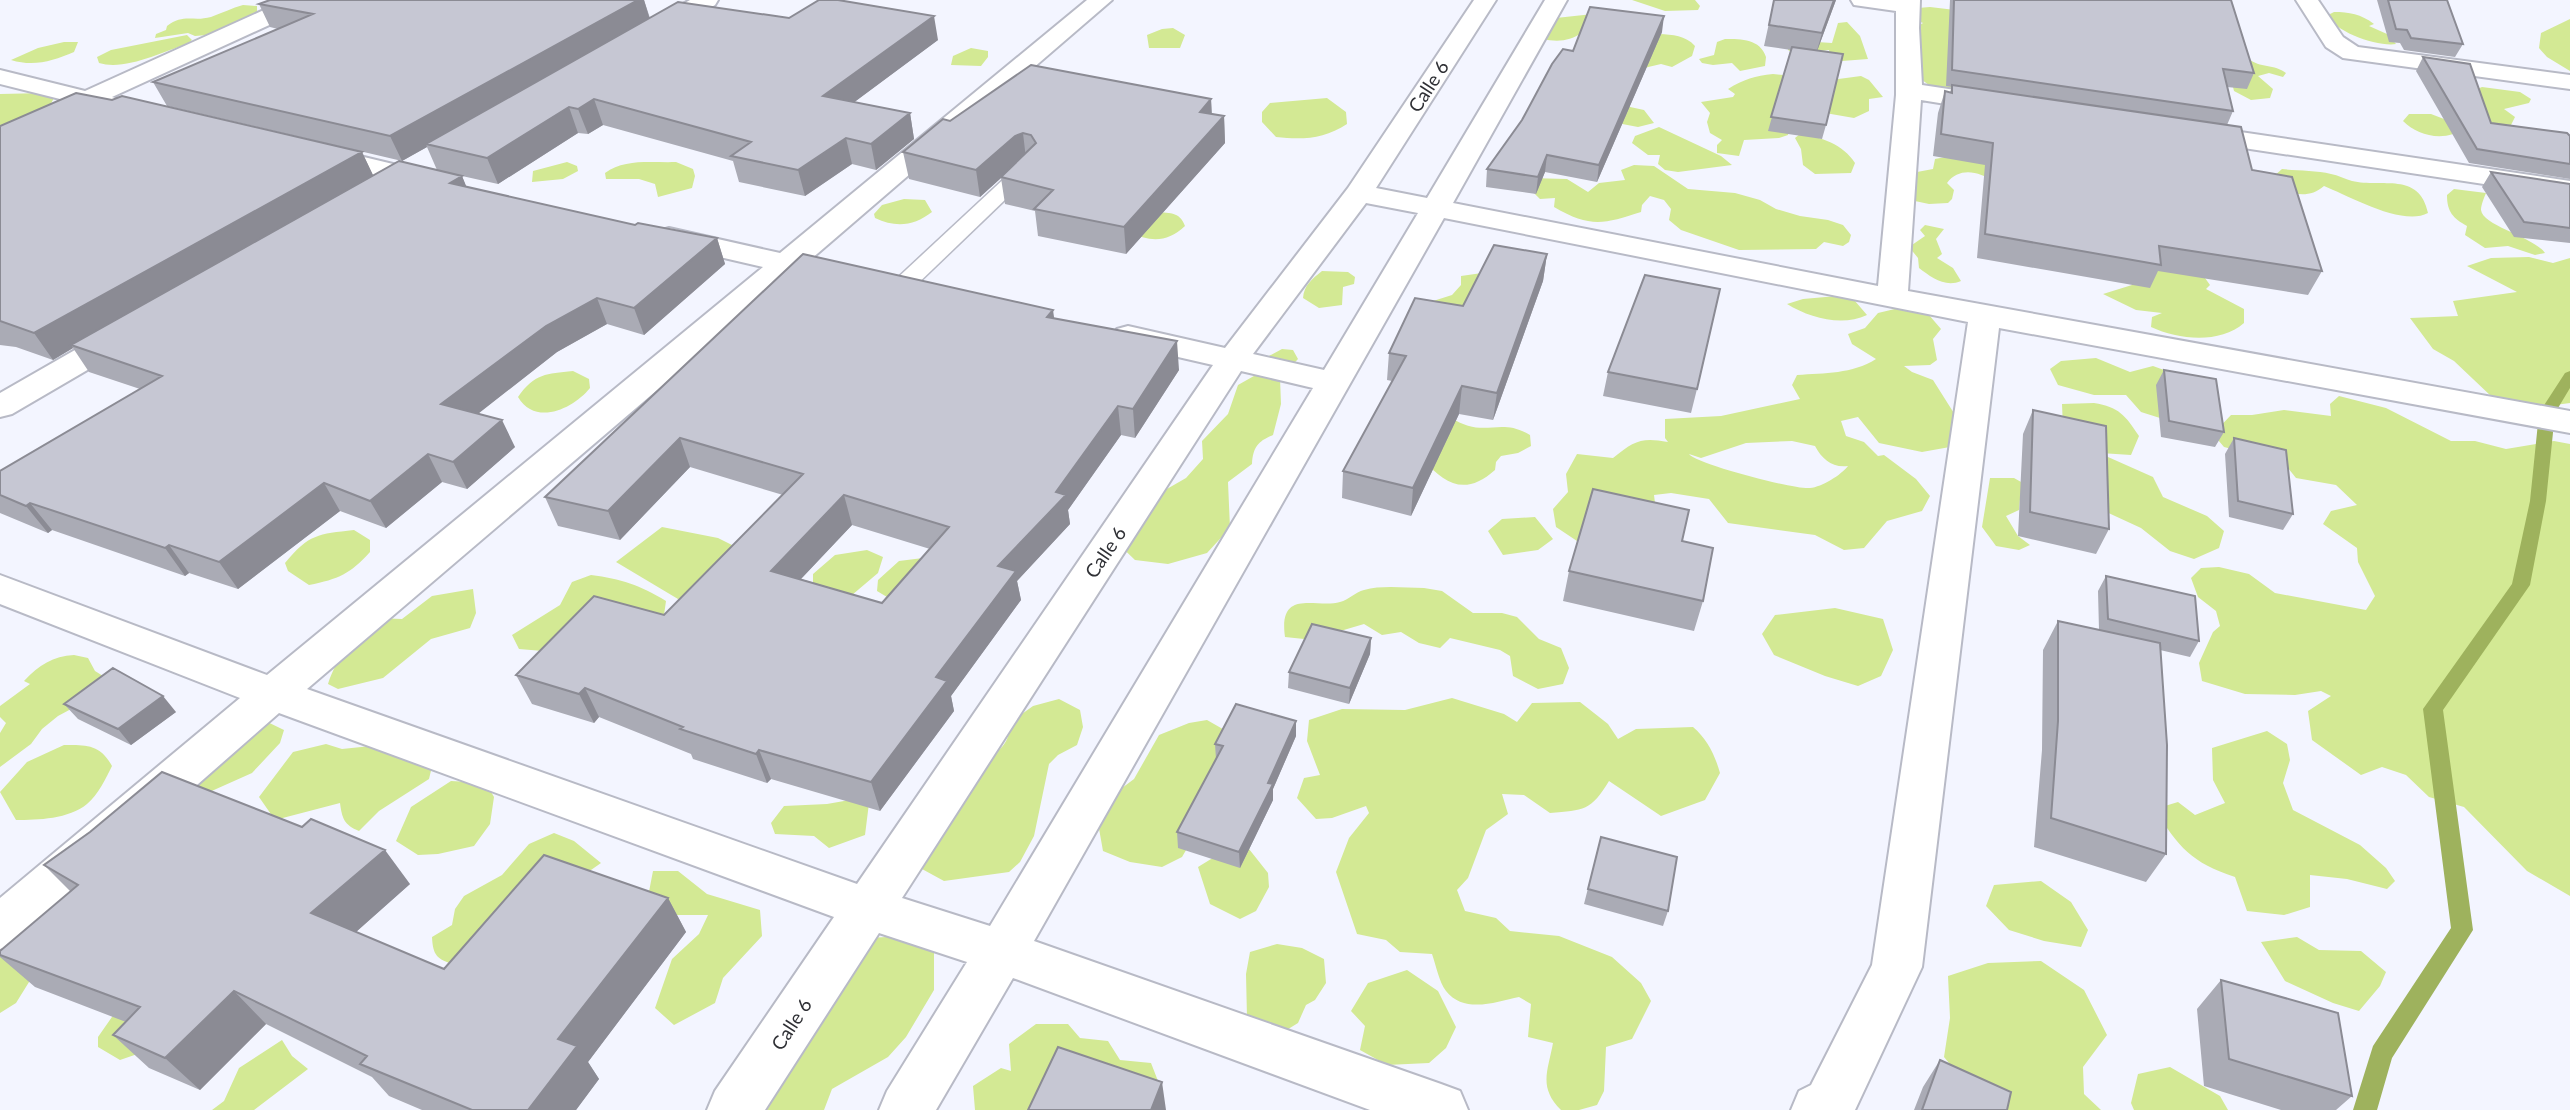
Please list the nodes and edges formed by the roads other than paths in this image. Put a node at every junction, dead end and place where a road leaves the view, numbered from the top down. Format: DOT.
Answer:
graph roads {
  1 [pos="305,0"];
  2 [pos="707,0"];
  3 [pos="1101,0"];
  4 [pos="1485,0"];
  5 [pos="1556,0"];
  6 [pos="1862,0"];
  7 [pos="2307,0"];
  8 [pos="1909,3"];
  9 [pos="637,40"];
  10 [pos="0,77"];
  11 [pos="2570,82"];
  12 [pos="1911,91"];
  13 [pos="88,99"];
  14 [pos="2019,107"];
  15 [pos="140,112"];
  16 [pos="2169,129"];
  17 [pos="0,139"];
  18 [pos="298,149"];
  19 [pos="438,154"];
  20 [pos="1027,168"];
  21 [pos="403,174"];
  22 [pos="456,187"];
  23 [pos="2570,189"];
  24 [pos="1359,193"];
  25 [pos="367,195"];
  26 [pos="1438,208"];
  27 [pos="641,230"];
  28 [pos="787,264"];
  29 [pos="838,274"];
  30 [pos="902,288"];
  31 [pos="1892,297"];
  32 [pos="1985,316"];
  33 [pos="154,318"];
  34 [pos="1101,330"];
  35 [pos="1233,359"];
  36 [pos="1333,383"];
  37 [pos="0,407"];
  38 [pos="2570,422"];
  39 [pos="0,589"];
  40 [pos="273,694"];
  41 [pos="867,908"];
  42 [pos="0,928"];
  43 [pos="1002,952"];
  44 [pos="734,1110"];
  45 [pos="906,1110"];
  46 [pos="1441,1110"];
  47 [pos="1818,1110"];
  1 -- 13 [label="street"];
  2 -- 9 [label="street"];
  3 -- 28 [label="street"];
  4 -- 24 [label="street, Calle 6"];
  5 -- 26 [label="street"];
  6 -- 8 [label="street"];
  7 -- 11 [label="street"];
  8 -- 12 [label="street"];
  10 -- 13 [label="street"];
  12 -- 14 [label="street"];
  12 -- 31 [label="street"];
  13 -- 15 [label="street"];
  13 -- 17 [label="street"];
  16 -- 23 [label="street"];
  18 -- 21 [label="street"];
  19 -- 21 [label="street"];
  20 -- 30 [label="lane"];
  21 -- 22 [label="street"];
  21 -- 25 [label="street"];
  24 -- 26 [label="street"];
  24 -- 35 [label="street, Calle 6"];
  26 -- 31 [label="street"];
  26 -- 36 [label="street"];
  27 -- 28 [label="street"];
  28 -- 29 [label="street"];
  28 -- 40 [label="street"];
  31 -- 32 [label="street"];
  32 -- 38 [label="street"];
  32 -- 47 [label="street"];
  33 -- 37 [label="street"];
  34 -- 35 [label="street"];
  35 -- 36 [label="street"];
  35 -- 41 [label="street, Calle 6"];
  36 -- 43 [label="street"];
  39 -- 40 [label="street"];
  40 -- 41 [label="street"];
  40 -- 42 [label="street"];
  41 -- 43 [label="street"];
  41 -- 44 [label="street, Calle 6"];
  43 -- 45 [label="street"];
  43 -- 46 [label="street"];
}
